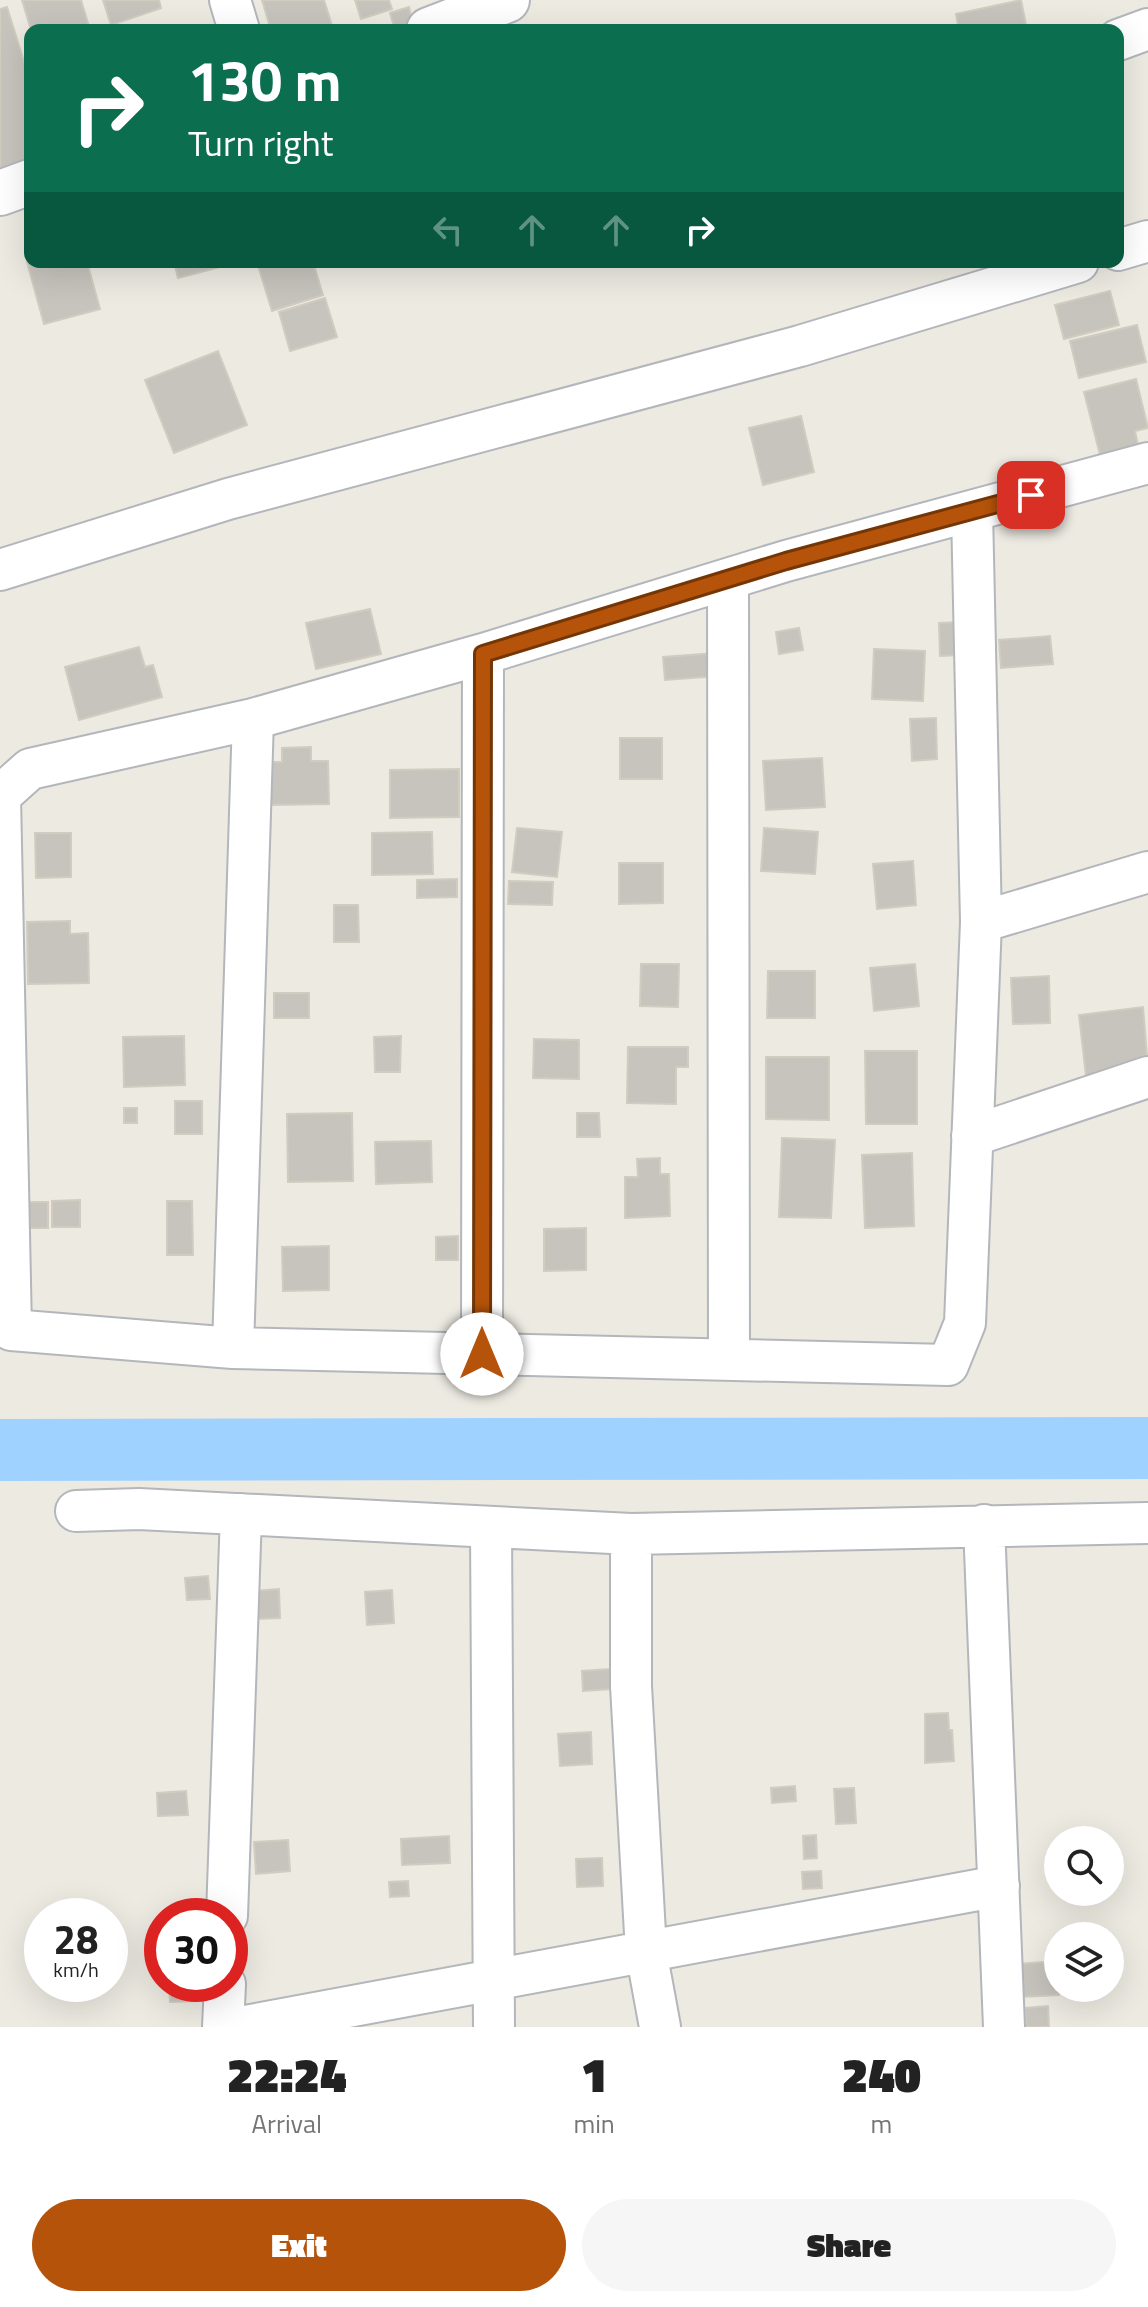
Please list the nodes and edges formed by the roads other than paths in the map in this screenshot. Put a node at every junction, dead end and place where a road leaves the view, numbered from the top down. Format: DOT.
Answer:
graph roads {
  1 [pos="230,0"];
  2 [pos="507,0"];
  3 [pos="237,24"];
  4 [pos="445,24"];
  5 [pos="1148,29"];
  6 [pos="1124,38"];
  7 [pos="24,184"];
  8 [pos="0,193"];
  9 [pos="1148,241"];
  10 [pos="1124,248"];
  11 [pos="1058,268"];
  12 [pos="1148,463"];
  13 [pos="972,511"];
  14 [pos="0,570"];
  15 [pos="728,579"];
  16 [pos="483,654"];
  17 [pos="253,719"];
  18 [pos="0,846"];
  19 [pos="1148,872"];
  20 [pos="981,922"];
  21 [pos="1148,1077"];
  22 [pos="972,1136"];
  23 [pos="5,1330"];
  24 [pos="233,1348"];
  25 [pos="482,1354"];
  26 [pos="729,1360"];
  27 [pos="76,1511"];
  28 [pos="241,1514"];
  29 [pos="1148,1523"];
  30 [pos="984,1525"];
  31 [pos="491,1527"];
  32 [pos="631,1534"];
  33 [pos="999,1886"];
  34 [pos="228,1898"];
  35 [pos="646,1951"];
  36 [pos="492,1980"];
  37 [pos="224,2002"];
  38 [pos="223,2027"];
  39 [pos="240,2027"];
  40 [pos="494,2027"];
  41 [pos="660,2027"];
  42 [pos="1004,2027"];
  1 -- 3 [label="street"];
  2 -- 4 [label="street"];
  5 -- 6 [label="street"];
  7 -- 8 [label="street"];
  9 -- 10 [label="street"];
  11 -- 14 [label="street"];
  12 -- 13 [label="street"];
  13 -- 15 [label="street"];
  13 -- 20 [label="street"];
  15 -- 16 [label="street"];
  15 -- 26 [label="street"];
  16 -- 17 [label="street"];
  16 -- 25 [label="street"];
  17 -- 18 [label="street"];
  17 -- 24 [label="street"];
  18 -- 23 [label="street"];
  19 -- 20 [label="street"];
  20 -- 22 [label="street"];
  21 -- 22 [label="street"];
  22 -- 26 [label="street"];
  23 -- 24 [label="street"];
  24 -- 25 [label="street"];
  25 -- 26 [label="street"];
  27 -- 28 [label="street"];
  28 -- 31 [label="street"];
  28 -- 34 [label="street"];
  29 -- 30 [label="street"];
  30 -- 32 [label="street"];
  30 -- 33 [label="street"];
  31 -- 32 [label="street"];
  31 -- 36 [label="street"];
  32 -- 35 [label="street"];
  33 -- 35 [label="street"];
  33 -- 42 [label="street"];
  35 -- 36 [label="street"];
  35 -- 41 [label="street"];
  36 -- 39 [label="street"];
  36 -- 40 [label="street"];
  37 -- 38 [label="street"];
}
